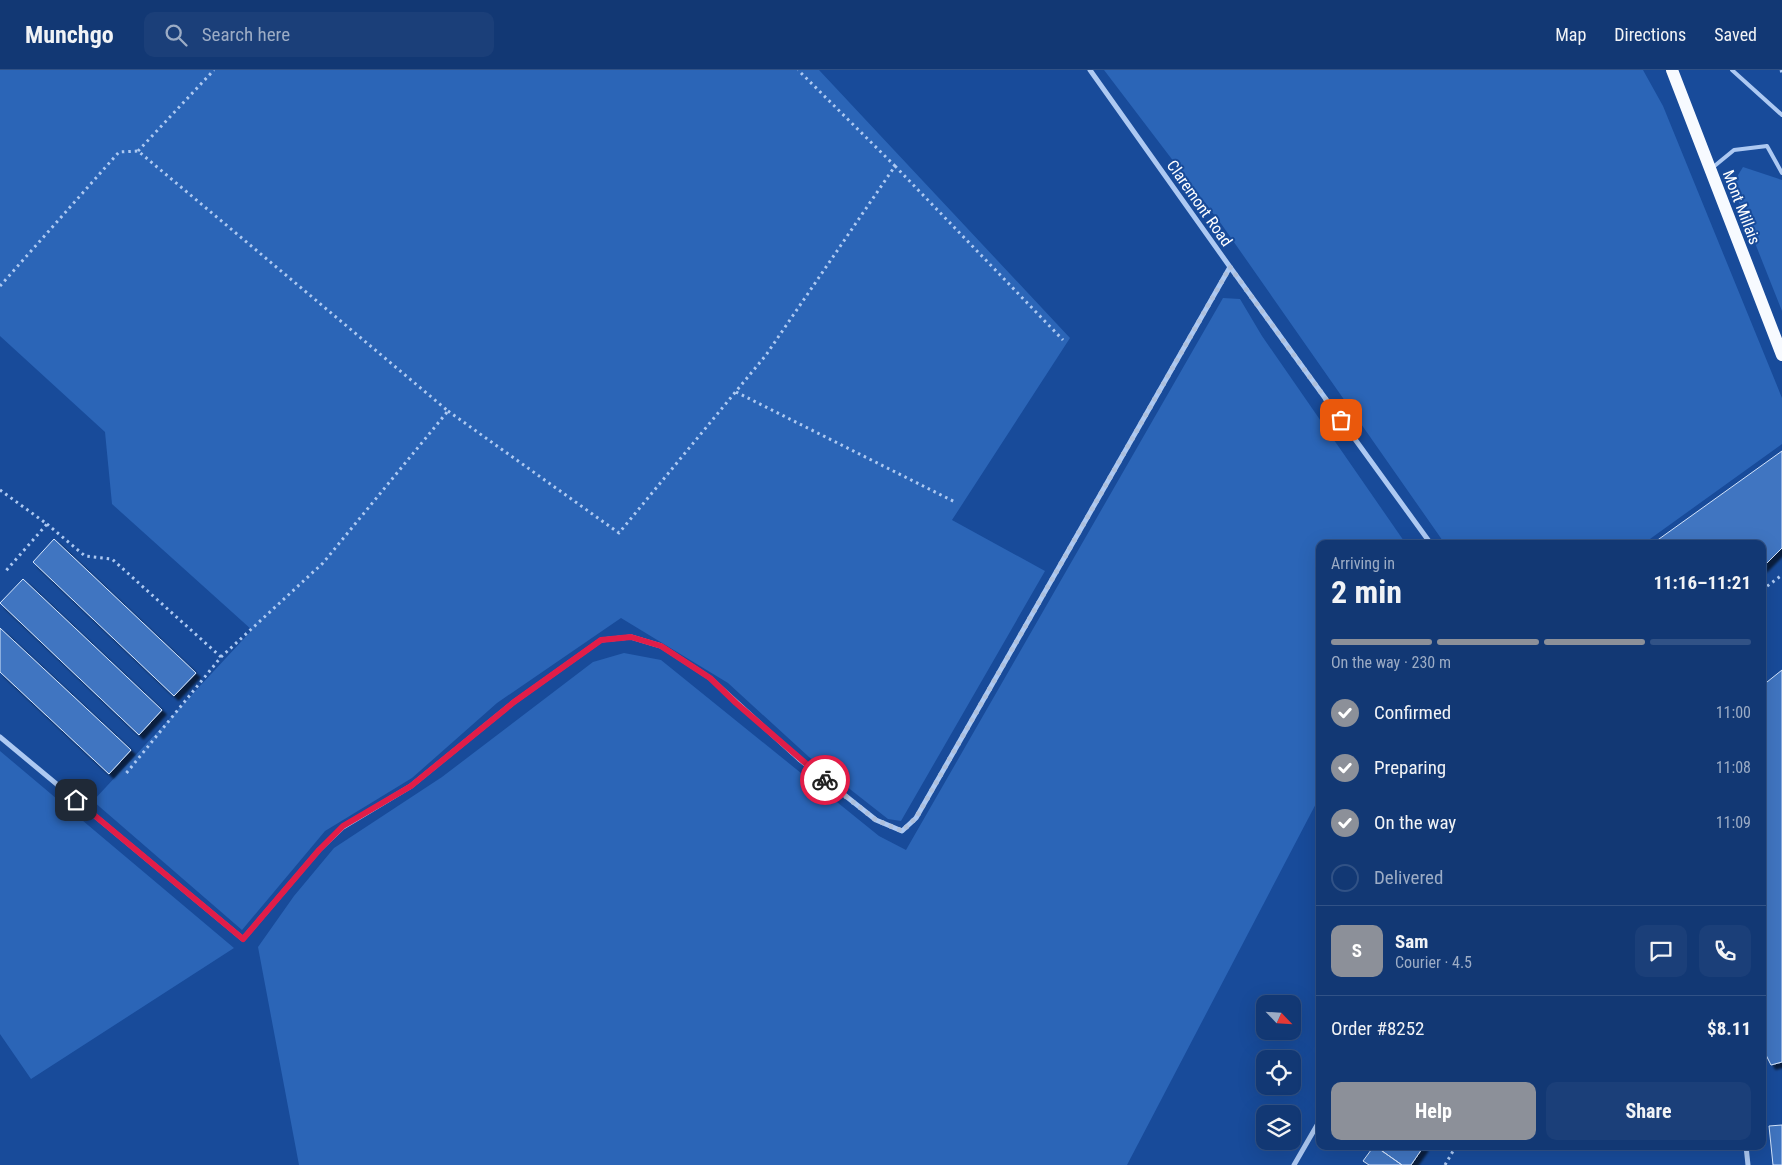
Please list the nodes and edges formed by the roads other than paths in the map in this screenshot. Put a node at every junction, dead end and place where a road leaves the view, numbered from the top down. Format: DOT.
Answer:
graph roads {
  1 [pos="1090,70"];
  2 [pos="1672,70"];
  3 [pos="1732,70"];
  4 [pos="1782,115"];
  5 [pos="1710,170"];
  6 [pos="1782,173"];
  7 [pos="1230,267"];
  8 [pos="1782,355"];
  9 [pos="1428,540"];
  10 [pos="0,738"];
  11 [pos="1316,1127"];
  12 [pos="1746,1150"];
  13 [pos="1294,1165"];
  14 [pos="1748,1165"];
  1 -- 7 [label="street, Claremont Road"];
  2 -- 5 [label="main road, Mont Millais"];
  3 -- 4 [label="lane"];
  5 -- 6 [label="lane"];
  5 -- 8 [label="main road, Mont Millais"];
  7 -- 9 [label="street, Claremont Road"];
  7 -- 10 [label="street"];
  11 -- 13 [label="street"];
  12 -- 14 [label="street"];
}
